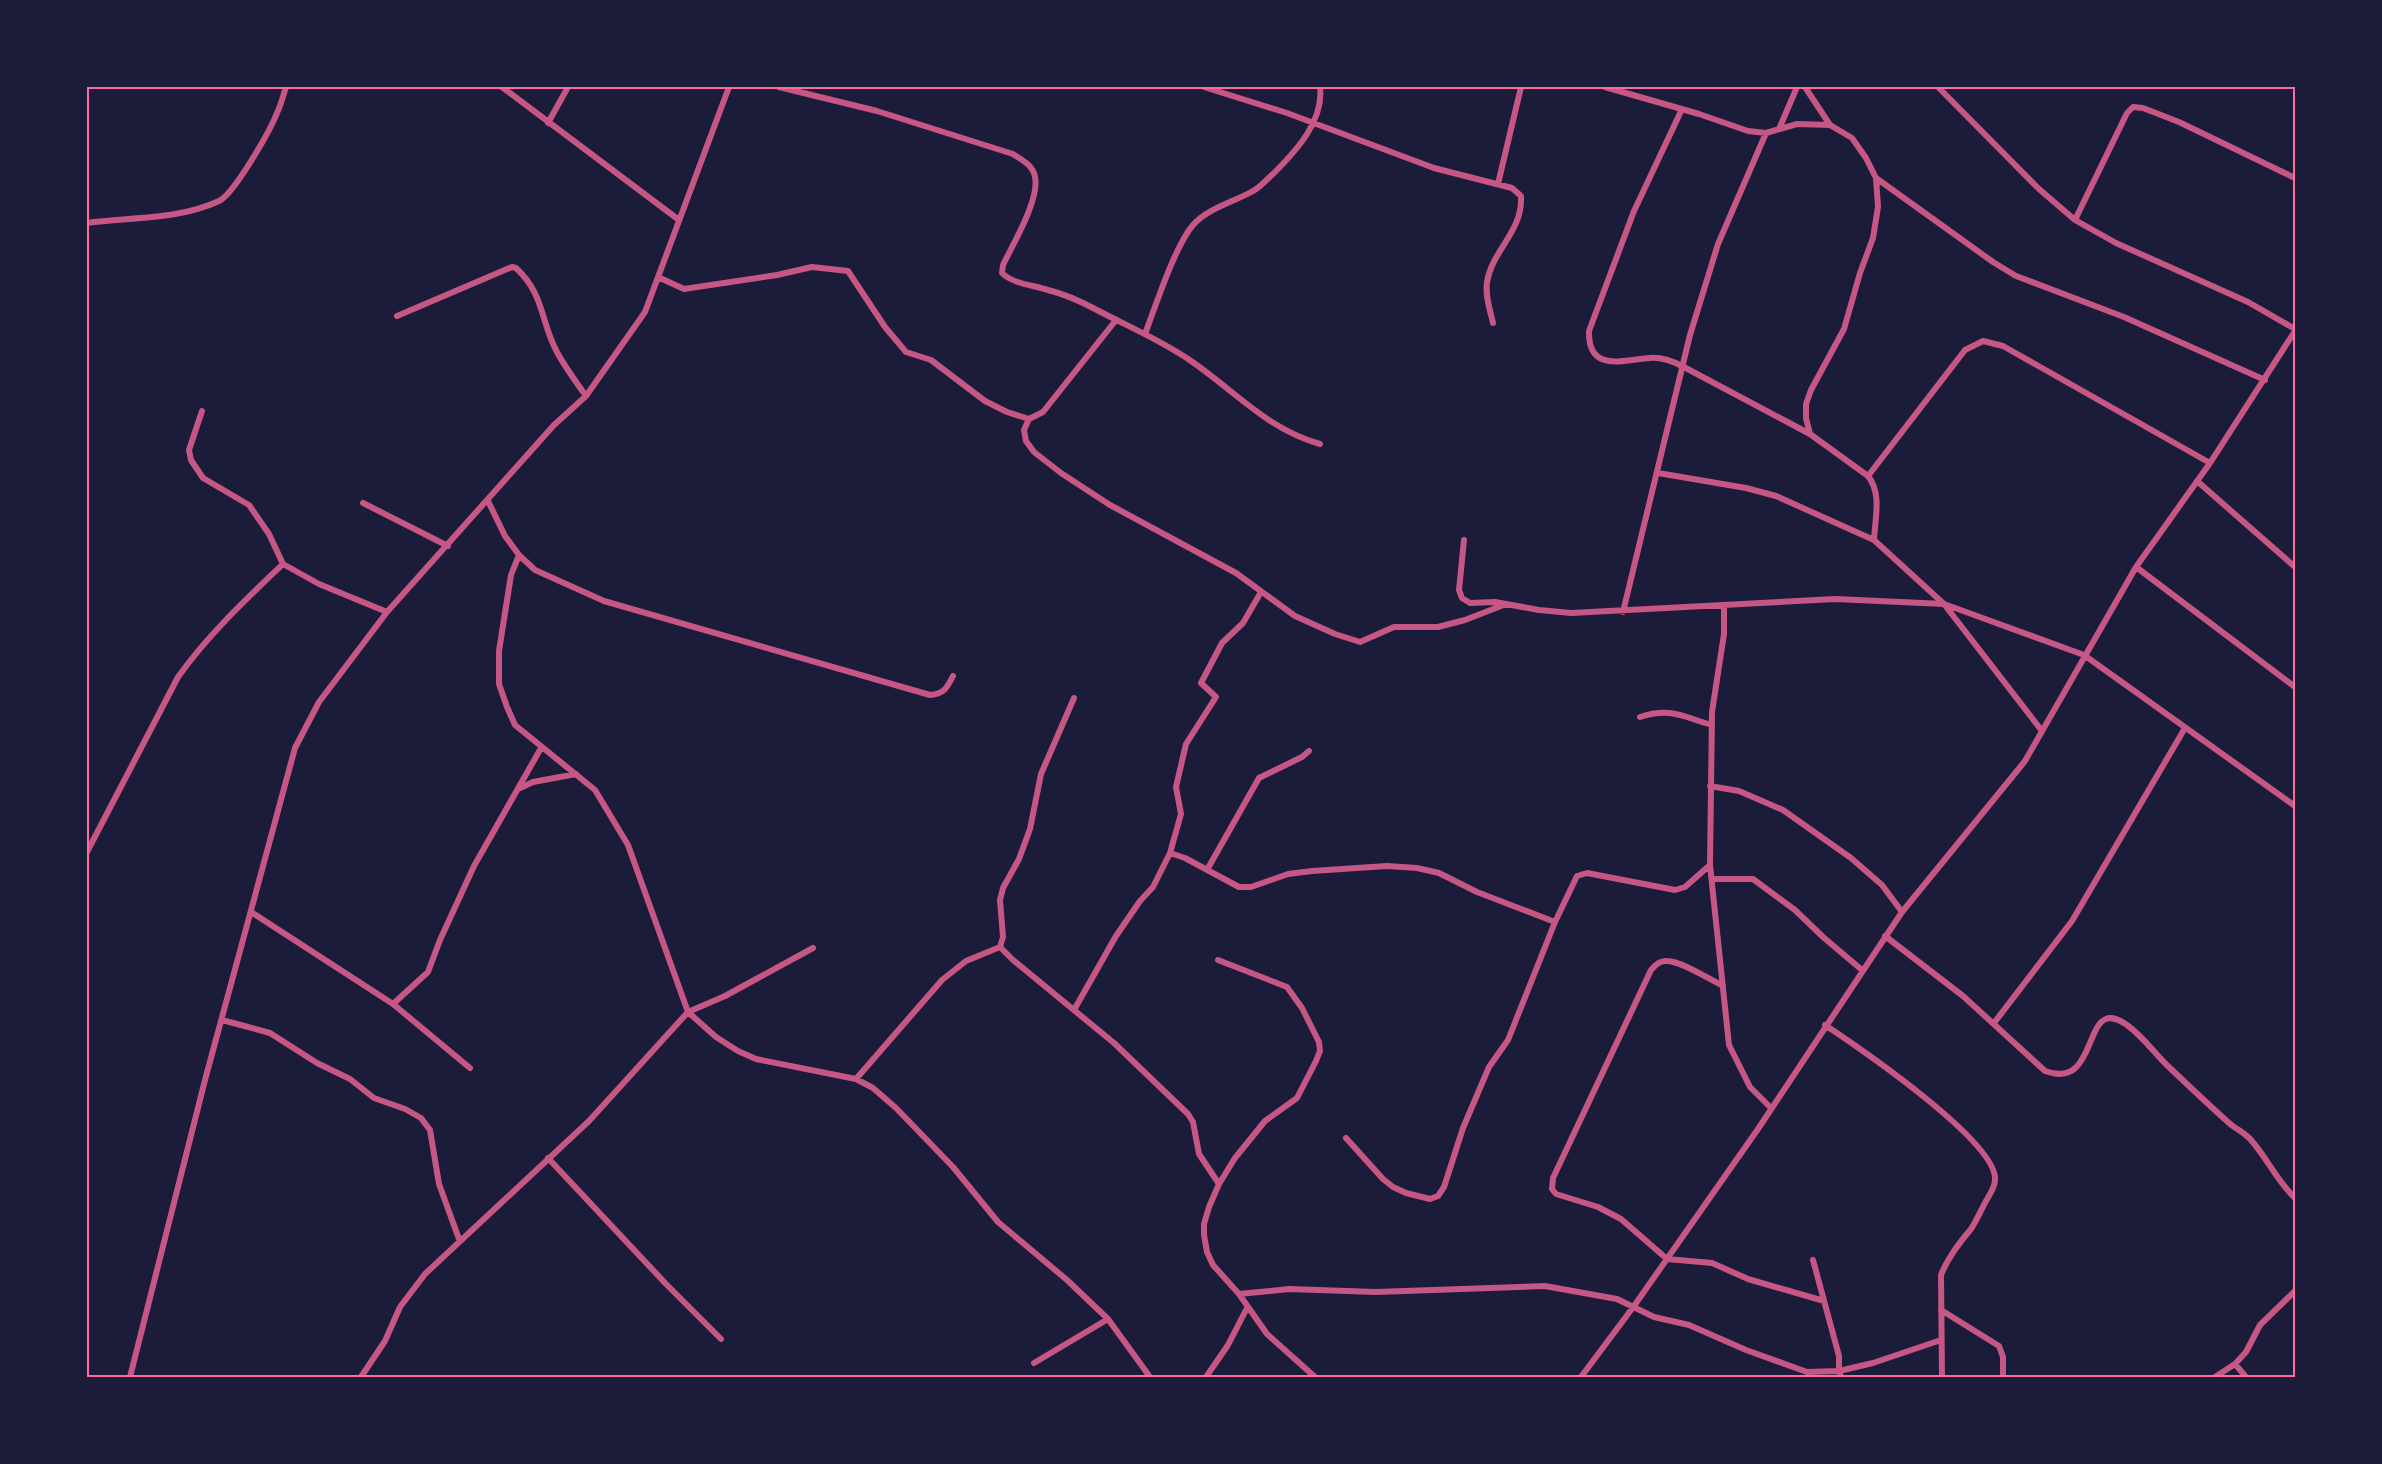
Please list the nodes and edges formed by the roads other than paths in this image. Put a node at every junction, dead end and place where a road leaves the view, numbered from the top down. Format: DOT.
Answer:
graph roads {
  1 [pos="286,87"];
  2 [pos="502,87"];
  3 [pos="568,87"];
  4 [pos="729,87"];
  5 [pos="779,87"];
  6 [pos="1204,87"];
  7 [pos="1320,87"];
  8 [pos="1521,87"];
  9 [pos="1605,87"];
  10 [pos="1797,87"];
  11 [pos="1804,87"];
  12 [pos="1938,87"];
  13 [pos="1682,109"];
  14 [pos="548,123"];
  15 [pos="1313,123"];
  16 [pos="1830,125"];
  17 [pos="1779,129"];
  18 [pos="1766,133"];
  19 [pos="1876,178"];
  20 [pos="2295,178"];
  21 [pos="1498,184"];
  22 [pos="679,220"];
  23 [pos="2075,220"];
  24 [pos="87,223"];
  25 [pos="658,277"];
  26 [pos="397,316"];
  27 [pos="1116,320"];
  28 [pos="1493,323"];
  29 [pos="2295,330"];
  30 [pos="1145,334"];
  31 [pos="1682,366"];
  32 [pos="2265,380"];
  33 [pos="586,396"];
  34 [pos="202,411"];
  35 [pos="1029,418"];
  36 [pos="1810,435"];
  37 [pos="1320,444"];
  38 [pos="2210,463"];
  39 [pos="1658,473"];
  40 [pos="1868,476"];
  41 [pos="2197,481"];
  42 [pos="488,501"];
  43 [pos="363,503"];
  44 [pos="1464,540"];
  45 [pos="1874,540"];
  46 [pos="448,546"];
  47 [pos="519,555"];
  48 [pos="283,564"];
  49 [pos="2136,567"];
  50 [pos="2295,567"];
  51 [pos="1261,592"];
  52 [pos="1507,604"];
  53 [pos="1944,604"];
  54 [pos="1724,605"];
  55 [pos="387,612"];
  56 [pos="1623,612"];
  57 [pos="2084,655"];
  58 [pos="953,676"];
  59 [pos="2295,687"];
  60 [pos="1074,698"];
  61 [pos="1641,717"];
  62 [pos="1712,725"];
  63 [pos="2185,728"];
  64 [pos="2042,731"];
  65 [pos="541,748"];
  66 [pos="1309,751"];
  67 [pos="576,774"];
  68 [pos="1710,786"];
  69 [pos="518,789"];
  70 [pos="2295,806"];
  71 [pos="87,852"];
  72 [pos="1170,852"];
  73 [pos="1710,865"];
  74 [pos="1207,870"];
  75 [pos="1712,879"];
  76 [pos="251,912"];
  77 [pos="1902,912"];
  78 [pos="1555,922"];
  79 [pos="1885,936"];
  80 [pos="1000,947"];
  81 [pos="813,948"];
  82 [pos="1218,960"];
  83 [pos="1862,970"];
  84 [pos="1723,986"];
  85 [pos="393,1004"];
  86 [pos="1074,1010"];
  87 [pos="688,1012"];
  88 [pos="222,1020"];
  89 [pos="1994,1023"];
  90 [pos="1825,1025"];
  91 [pos="470,1068"];
  92 [pos="856,1079"];
  93 [pos="1771,1108"];
  94 [pos="1346,1138"];
  95 [pos="548,1158"];
  96 [pos="1219,1184"];
  97 [pos="2295,1198"];
  98 [pos="459,1239"];
  99 [pos="1667,1259"];
  100 [pos="1813,1260"];
  101 [pos="2295,1291"];
  102 [pos="1239,1294"];
  103 [pos="1824,1301"];
  104 [pos="1634,1306"];
  105 [pos="1247,1308"];
  106 [pos="1941,1310"];
  107 [pos="1108,1319"];
  108 [pos="721,1339"];
  109 [pos="1941,1340"];
  110 [pos="1034,1363"];
  111 [pos="2235,1364"];
  112 [pos="1840,1374"];
  113 [pos="130,1377"];
  114 [pos="361,1377"];
  115 [pos="1150,1377"];
  116 [pos="1206,1377"];
  117 [pos="1315,1377"];
  118 [pos="1581,1377"];
  119 [pos="1942,1377"];
  120 [pos="2003,1377"];
  121 [pos="2215,1377"];
  122 [pos="2246,1377"];
  1 -- 24 [label="street"];
  2 -- 14 [label="street"];
  3 -- 14 [label="street"];
  4 -- 22 [label="street"];
  5 -- 27 [label="street"];
  6 -- 15 [label="street"];
  7 -- 15 [label="street"];
  8 -- 21 [label="street"];
  9 -- 13 [label="street"];
  10 -- 17 [label="street"];
  11 -- 16 [label="street"];
  12 -- 23 [label="street"];
  13 -- 18 [label="street"];
  13 -- 31 [label="street"];
  14 -- 22 [label="street"];
  15 -- 21 [label="street"];
  15 -- 30 [label="street"];
  16 -- 17 [label="street"];
  16 -- 19 [label="street"];
  17 -- 18 [label="street"];
  18 -- 31 [label="street"];
  19 -- 32 [label="street"];
  19 -- 36 [label="street"];
  20 -- 23 [label="street"];
  21 -- 28 [label="street"];
  22 -- 25 [label="street"];
  23 -- 29 [label="street"];
  25 -- 33 [label="street"];
  25 -- 35 [label="street"];
  26 -- 33 [label="street"];
  27 -- 30 [label="street"];
  27 -- 35 [label="street"];
  29 -- 32 [label="street"];
  30 -- 37 [label="street"];
  31 -- 36 [label="street"];
  31 -- 39 [label="street"];
  32 -- 38 [label="street"];
  33 -- 42 [label="street"];
  34 -- 48 [label="street"];
  35 -- 51 [label="street"];
  36 -- 40 [label="street"];
  38 -- 40 [label="street"];
  38 -- 41 [label="street"];
  39 -- 45 [label="street"];
  39 -- 56 [label="street"];
  40 -- 45 [label="street"];
  41 -- 49 [label="street"];
  41 -- 50 [label="street"];
  42 -- 46 [label="street"];
  42 -- 47 [label="street"];
  43 -- 46 [label="street"];
  44 -- 52 [label="street"];
  45 -- 53 [label="street"];
  46 -- 55 [label="street"];
  47 -- 58 [label="street"];
  47 -- 65 [label="street"];
  48 -- 55 [label="street"];
  48 -- 71 [label="street"];
  49 -- 57 [label="street"];
  49 -- 59 [label="street"];
  51 -- 52 [label="street"];
  51 -- 72 [label="street"];
  52 -- 56 [label="street"];
  53 -- 54 [label="street"];
  53 -- 57 [label="street"];
  53 -- 64 [label="street"];
  54 -- 56 [label="street"];
  54 -- 62 [label="street"];
  55 -- 76 [label="street"];
  57 -- 63 [label="street"];
  57 -- 64 [label="street"];
  60 -- 80 [label="street"];
  61 -- 62 [label="street"];
  62 -- 68 [label="street"];
  63 -- 70 [label="street"];
  63 -- 89 [label="street"];
  64 -- 77 [label="street"];
  65 -- 67 [label="street"];
  65 -- 69 [label="street"];
  66 -- 74 [label="street"];
  67 -- 69 [label="street"];
  67 -- 87 [label="street"];
  68 -- 73 [label="street"];
  68 -- 77 [label="street"];
  69 -- 85 [label="street"];
  72 -- 74 [label="street"];
  72 -- 86 [label="street"];
  73 -- 75 [label="street"];
  73 -- 78 [label="street"];
  74 -- 78 [label="street"];
  75 -- 83 [label="street"];
  75 -- 84 [label="street"];
  76 -- 85 [label="street"];
  76 -- 88 [label="street"];
  77 -- 79 [label="street"];
  78 -- 94 [label="street"];
  79 -- 83 [label="street"];
  79 -- 89 [label="street"];
  80 -- 86 [label="street"];
  80 -- 92 [label="street"];
  81 -- 87 [label="street"];
  82 -- 96 [label="street"];
  83 -- 90 [label="street"];
  84 -- 93 [label="street"];
  84 -- 99 [label="street"];
  85 -- 91 [label="street"];
  86 -- 96 [label="street"];
  87 -- 92 [label="street"];
  87 -- 95 [label="street"];
  88 -- 98 [label="street"];
  88 -- 113 [label="street"];
  89 -- 97 [label="street"];
  90 -- 93 [label="street"];
  90 -- 106 [label="street"];
  92 -- 107 [label="street"];
  93 -- 99 [label="street"];
  95 -- 98 [label="street"];
  95 -- 108 [label="street"];
  96 -- 102 [label="street"];
  98 -- 114 [label="street"];
  99 -- 103 [label="street"];
  99 -- 104 [label="street"];
  100 -- 103 [label="street"];
  101 -- 111 [label="street"];
  102 -- 104 [label="street"];
  102 -- 105 [label="street"];
  103 -- 112 [label="street"];
  104 -- 112 [label="street"];
  104 -- 118 [label="street"];
  105 -- 116 [label="street"];
  105 -- 117 [label="street"];
  106 -- 109 [label="street"];
  106 -- 120 [label="street"];
  107 -- 110 [label="street"];
  107 -- 115 [label="street"];
  109 -- 112 [label="street"];
  109 -- 119 [label="street"];
  111 -- 121 [label="street"];
  111 -- 122 [label="street"];
}
